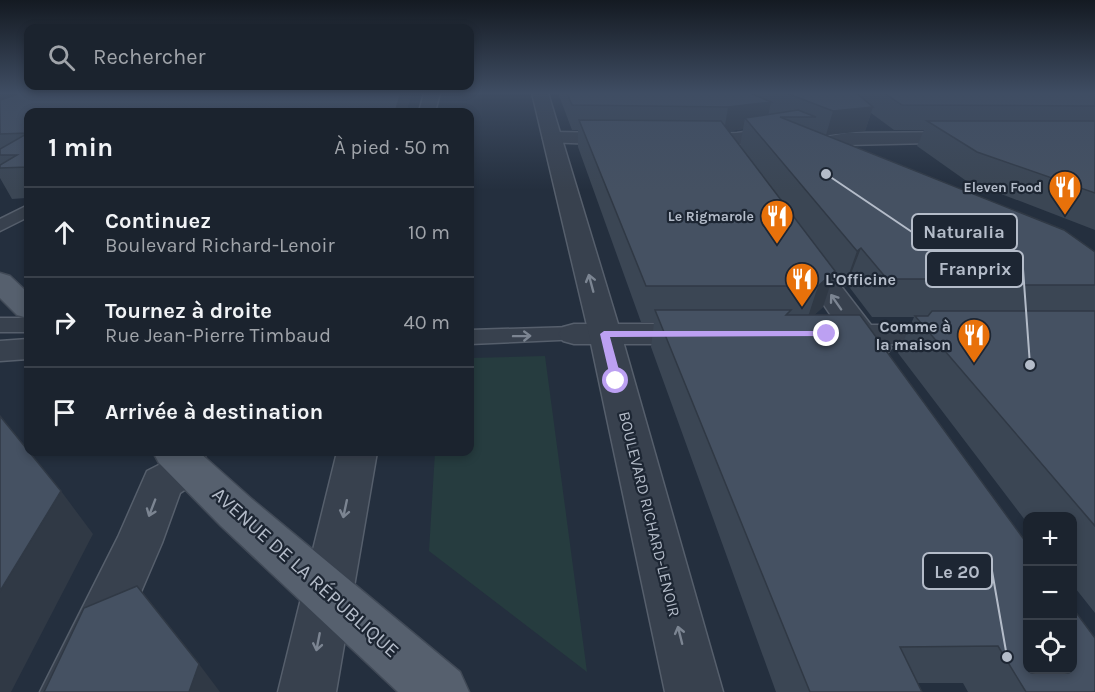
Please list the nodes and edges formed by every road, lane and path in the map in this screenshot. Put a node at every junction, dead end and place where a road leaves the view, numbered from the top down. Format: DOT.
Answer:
graph roads {
  1 [pos="549,125"];
  2 [pos="873,125"];
  3 [pos="790,130"];
  4 [pos="552,138"];
  5 [pos="889,138"];
  6 [pos="978,138"];
  7 [pos="643,139"];
  8 [pos="666,139"];
  9 [pos="820,143"];
  10 [pos="24,212"];
  11 [pos="0,226"];
  12 [pos="786,230"];
  13 [pos="0,282"];
  14 [pos="24,305"];
  15 [pos="24,324"];
  16 [pos="0,325"];
  17 [pos="590,334"];
  18 [pos="722,334"];
  19 [pos="815,334"];
  20 [pos="862,334"];
  21 [pos="981,335"];
  22 [pos="474,337"];
  23 [pos="24,349"];
  24 [pos="0,351"];
  25 [pos="893,375"];
  26 [pos="356,456"];
  27 [pos="181,459"];
  28 [pos="328,591"];
  29 [pos="69,692"];
  30 [pos="307,692"];
  31 [pos="440,692"];
  32 [pos="694,692"];
  1 -- 4 [label="street, BOULEVARD RICHARD-LENOIR"];
  2 -- 5 [label="street"];
  3 -- 8 [label="street"];
  4 -- 7 [label="street"];
  17 -- 4 [label="street, BOULEVARD RICHARD-LENOIR, one-way"];
  5 -- 6 [label="street"];
  5 -- 9 [label="street"];
  10 -- 11 [label="street"];
  20 -- 12 [label="street, one-way"];
  13 -- 14 [label="main road"];
  15 -- 16 [label="street"];
  17 -- 18 [label="street"];
  22 -- 17 [label="street, one-way"];
  32 -- 17 [label="street, BOULEVARD RICHARD-LENOIR, one-way"];
  19 -- 20 [label="street"];
  20 -- 21 [label="street"];
  20 -- 25 [label="street"];
  23 -- 24 [label="street"];
  26 -- 28 [label="street, one-way"];
  27 -- 28 [label="main road, AVENUE DE LA RÉPUBLIQUE"];
  27 -- 29 [label="street, one-way"];
  28 -- 30 [label="street, one-way"];
  28 -- 31 [label="main road, AVENUE DE LA RÉPUBLIQUE"];
}
